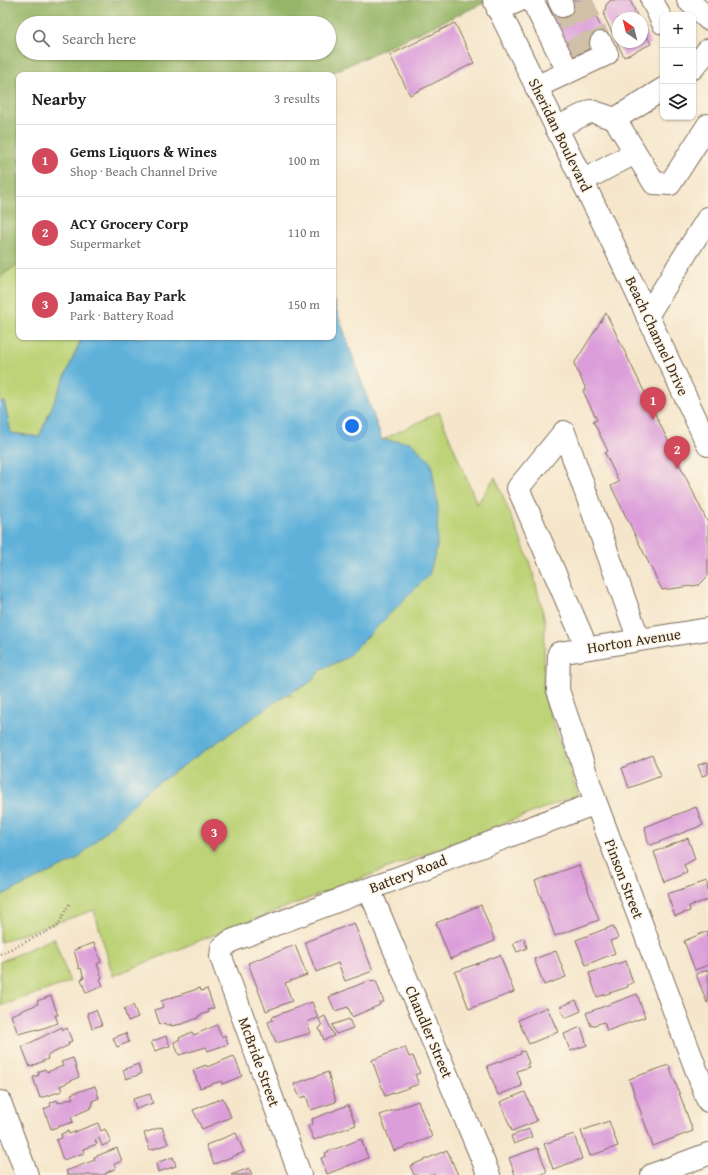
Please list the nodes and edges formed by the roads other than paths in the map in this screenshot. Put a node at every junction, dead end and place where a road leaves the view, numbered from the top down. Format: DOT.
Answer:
graph roads {
  1 [pos="520,0"];
  2 [pos="532,0"];
  3 [pos="652,0"];
  4 [pos="688,0"];
  5 [pos="496,5"];
  6 [pos="660,16"];
  7 [pos="708,19"];
  8 [pos="708,50"];
  9 [pos="592,52"];
  10 [pos="696,64"];
  11 [pos="568,71"];
  12 [pos="536,87"];
  13 [pos="660,91"];
  14 [pos="615,119"];
  15 [pos="708,125"];
  16 [pos="556,128"];
  17 [pos="635,153"];
  18 [pos="582,180"];
  19 [pos="708,218"];
  20 [pos="626,270"];
  21 [pos="647,316"];
  22 [pos="708,445"];
  23 [pos="708,629"];
  24 [pos="639,640"];
  25 [pos="587,648"];
  26 [pos="559,652"];
  27 [pos="596,803"];
  28 [pos="369,889"];
  29 [pos="222,948"];
  30 [pos="708,1101"];
  31 [pos="0,1102"];
  32 [pos="708,1154"];
  33 [pos="27,1175"];
  34 [pos="300,1175"];
  35 [pos="489,1175"];
  36 [pos="652,1175"];
  1 -- 5 [label="street"];
  2 -- 11 [label="street"];
  3 -- 6 [label="street"];
  4 -- 7 [label="street"];
  5 -- 12 [label="street, Sheridan Boulevard"];
  8 -- 10 [label="street"];
  9 -- 11 [label="street"];
  11 -- 12 [label="street"];
  12 -- 16 [label="street, Sheridan Boulevard"];
  13 -- 14 [label="street"];
  14 -- 16 [label="street"];
  14 -- 17 [label="street"];
  15 -- 17 [label="street"];
  16 -- 18 [label="street, Sheridan Boulevard"];
  17 -- 18 [label="street"];
  18 -- 20 [label="street, Sheridan Boulevard"];
  19 -- 21 [label="street"];
  20 -- 21 [label="street, Beach Channel Drive"];
  21 -- 22 [label="street, Beach Channel Drive"];
  23 -- 24 [label="street, Horton Avenue"];
  24 -- 25 [label="street, Horton Avenue"];
  24 -- 25 [label="street"];
  25 -- 26 [label="street, Horton Avenue"];
  26 -- 27 [label="street, Pinson Street"];
  27 -- 28 [label="street, Battery Road"];
  27 -- 30 [label="street, Pinson Street"];
  28 -- 29 [label="street, Battery Road"];
  28 -- 35 [label="street, Chandler Street"];
  29 -- 34 [label="street, McBride Street"];
  31 -- 33 [label="street"];
  32 -- 36 [label="street"];
}
